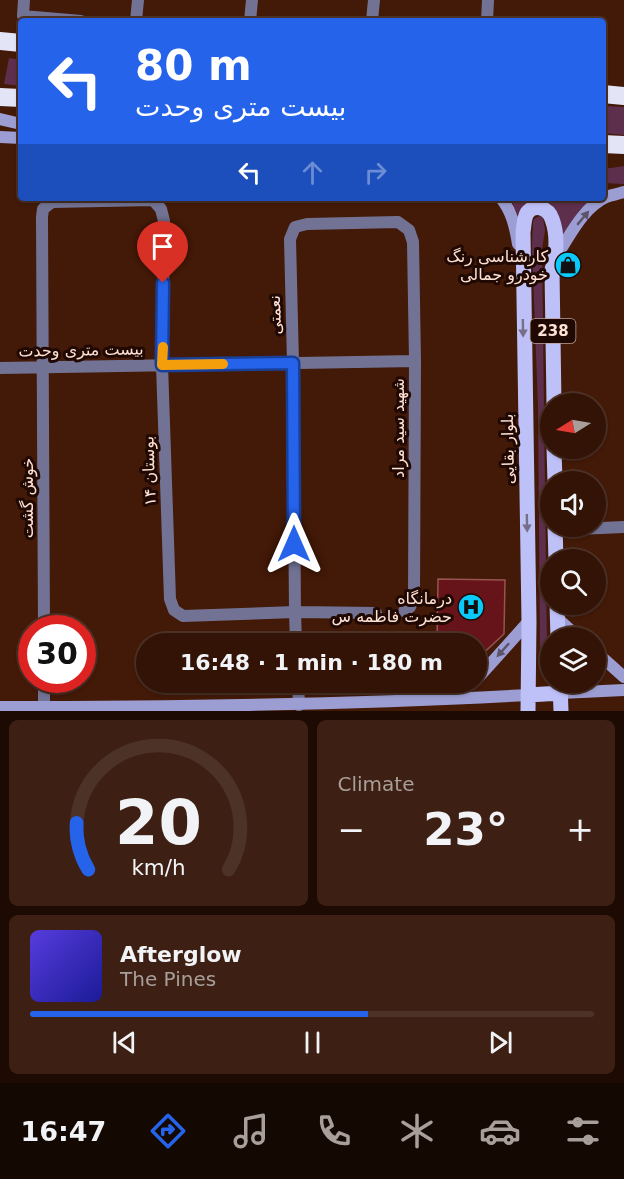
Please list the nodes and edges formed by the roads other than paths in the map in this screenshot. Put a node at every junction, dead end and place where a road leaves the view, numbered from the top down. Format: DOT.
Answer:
graph roads {
  1 [pos="24,0"];
  2 [pos="252,0"];
  3 [pos="374,0"];
  4 [pos="488,0"];
  5 [pos="138,3"];
  6 [pos="46,18"];
  7 [pos="136,18"];
  8 [pos="250,18"];
  9 [pos="372,18"];
  10 [pos="486,18"];
  11 [pos="0,41"];
  12 [pos="18,43"];
  13 [pos="606,94"];
  14 [pos="624,96"];
  15 [pos="0,97"];
  16 [pos="18,98"];
  17 [pos="0,119"];
  18 [pos="18,123"];
  19 [pos="0,137"];
  20 [pos="18,138"];
  21 [pos="606,144"];
  22 [pos="624,145"];
  23 [pos="606,189"];
  24 [pos="624,192"];
  25 [pos="606,198"];
  26 [pos="102,201"];
  27 [pos="154,201"];
  28 [pos="503,201"];
  29 [pos="601,201"];
  30 [pos="161,209"];
  31 [pos="290,238"];
  32 [pos="555,258"];
  33 [pos="522,269"];
  34 [pos="415,361"];
  35 [pos="293,363"];
  36 [pos="162,365"];
  37 [pos="43,367"];
  38 [pos="0,368"];
  39 [pos="554,393"];
  40 [pos="606,527"];
  41 [pos="624,527"];
  42 [pos="404,611"];
  43 [pos="294,612"];
  44 [pos="376,613"];
  45 [pos="44,615"];
  46 [pos="560,615"];
  47 [pos="529,621"];
  48 [pos="570,627"];
  49 [pos="295,633"];
  50 [pos="606,661"];
  51 [pos="487,668"];
  52 [pos="624,677"];
  53 [pos="624,690"];
  54 [pos="44,693"];
  55 [pos="298,693"];
  56 [pos="464,693"];
  57 [pos="561,698"];
  58 [pos="459,699"];
  59 [pos="528,703"];
  60 [pos="299,705"];
  61 [pos="0,707"];
  62 [pos="44,707"];
  1 -- 6 [label="street"];
  2 -- 8 [label="street"];
  3 -- 9 [label="street"];
  4 -- 10 [label="street"];
  5 -- 7 [label="street"];
  11 -- 12 [label="highway"];
  13 -- 14 [label="highway"];
  15 -- 16 [label="highway"];
  17 -- 18 [label="main road"];
  19 -- 20 [label="main road"];
  21 -- 22 [label="highway"];
  23 -- 24 [label="main road"];
  25 -- 24 [label="main road, 238, one-way"];
  26 -- 37 [label="street, خوش گشت"];
  27 -- 30 [label="street, خوش گشت"];
  28 -- 33 [label="main road, بلوار بقایی / 238"];
  32 -- 29 [label="main road, 238, one-way"];
  30 -- 36 [label="street, بوستان ۱۴"];
  31 -- 34 [label="street, شهید سید مراد"];
  31 -- 35 [label="street, نعمتی"];
  32 -- 33 [label="main road"];
  32 -- 39 [label="main road, 238"];
  33 -- 47 [label="main road, بلوار بقایی / 238, one-way"];
  34 -- 35 [label="street, بیست متری وحدت"];
  34 -- 42 [label="street, شهید سید مراد"];
  35 -- 36 [label="street, بیست متری وحدت"];
  35 -- 43 [label="street, نعمتی"];
  36 -- 37 [label="street, بیست متری وحدت"];
  36 -- 43 [label="street, بوستان ۱۴"];
  37 -- 38 [label="street, بیست متری وحدت"];
  37 -- 45 [label="street, خوش گشت"];
  40 -- 41 [label="street"];
  43 -- 44 [label="street"];
  43 -- 49 [label="street, نعمتی"];
  46 -- 48 [label="main road"];
  47 -- 51 [label="main road, one-way"];
  47 -- 59 [label="main road, بلوار بقایی / 238"];
  50 -- 52 [label="main road"];
  53 -- 57 [label="main road"];
  54 -- 62 [label="street"];
  55 -- 60 [label="street"];
  56 -- 58 [label="main road"];
  57 -- 59 [label="main road"];
  58 -- 59 [label="main road"];
  58 -- 60 [label="main road"];
  60 -- 62 [label="main road"];
  61 -- 62 [label="main road"];
}
